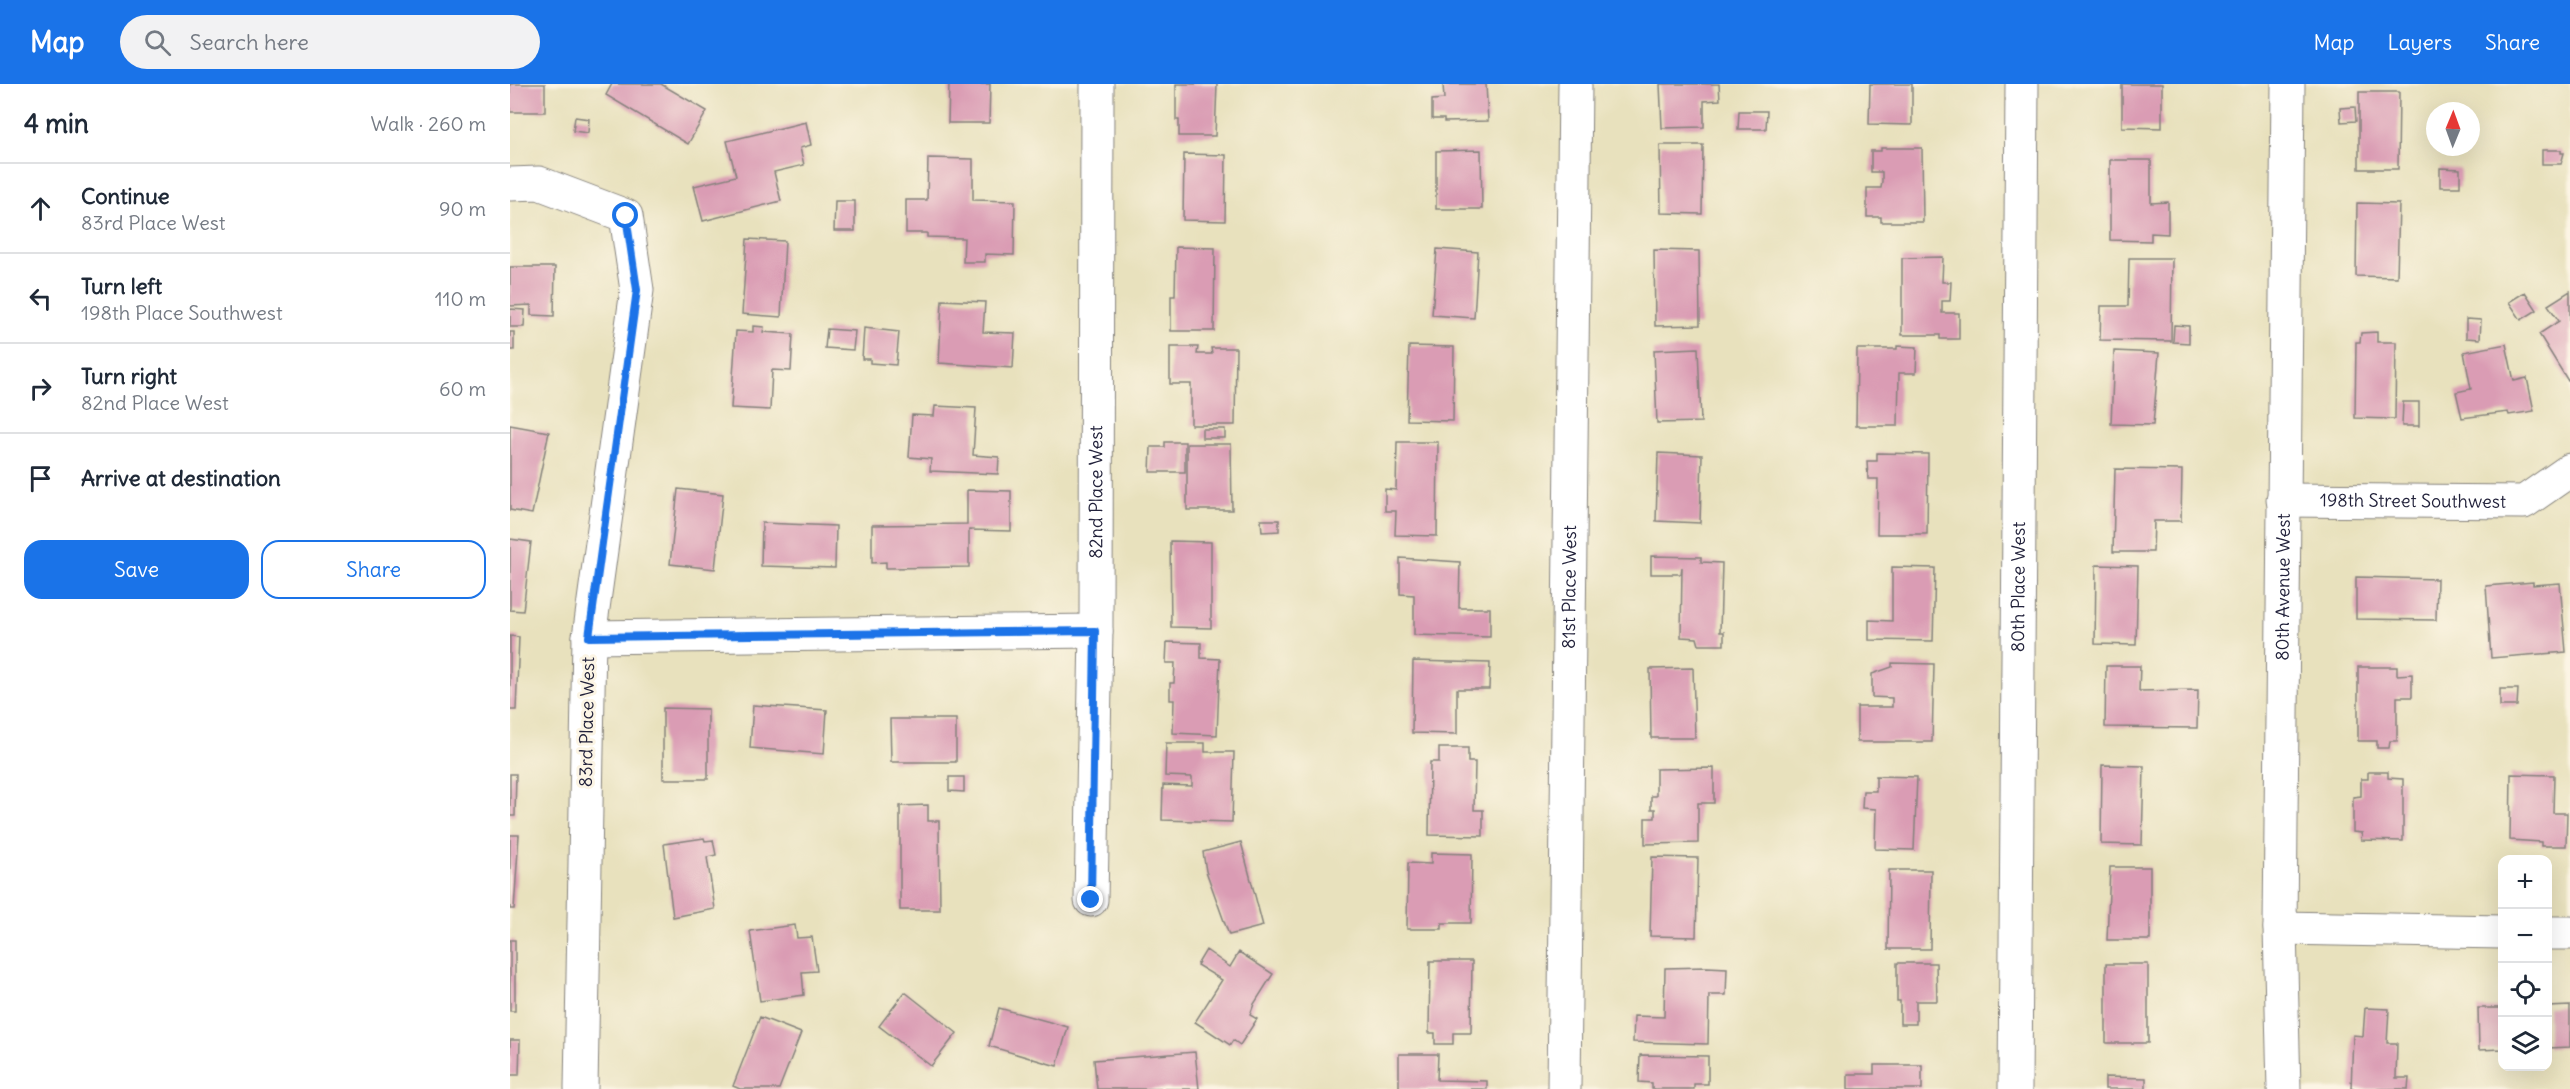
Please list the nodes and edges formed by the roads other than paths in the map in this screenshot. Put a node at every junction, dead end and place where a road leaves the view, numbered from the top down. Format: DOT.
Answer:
graph roads {
  1 [pos="1097,84"];
  2 [pos="1575,84"];
  3 [pos="2022,84"];
  4 [pos="2288,84"];
  5 [pos="510,184"];
  6 [pos="2570,470"];
  7 [pos="2283,500"];
  8 [pos="1095,631"];
  9 [pos="589,637"];
  10 [pos="1091,900"];
  11 [pos="2280,928"];
  12 [pos="2498,932"];
  13 [pos="2552,933"];
  14 [pos="2570,933"];
  15 [pos="580,1089"];
  16 [pos="1564,1089"];
  17 [pos="2014,1089"];
  18 [pos="2284,1089"];
  1 -- 8 [label="street, 82nd Place West"];
  2 -- 16 [label="street, 81st Place West"];
  3 -- 17 [label="street, 80th Place West"];
  4 -- 7 [label="street, 80th Avenue West"];
  5 -- 9 [label="street, 83rd Place West"];
  6 -- 7 [label="street, 198th Street Southwest"];
  7 -- 11 [label="street, 80th Avenue West"];
  8 -- 9 [label="street"];
  8 -- 10 [label="street, 82nd Place West"];
  9 -- 15 [label="street, 83rd Place West"];
  11 -- 12 [label="street"];
  11 -- 18 [label="street, 80th Avenue West"];
  13 -- 14 [label="street"];
}
